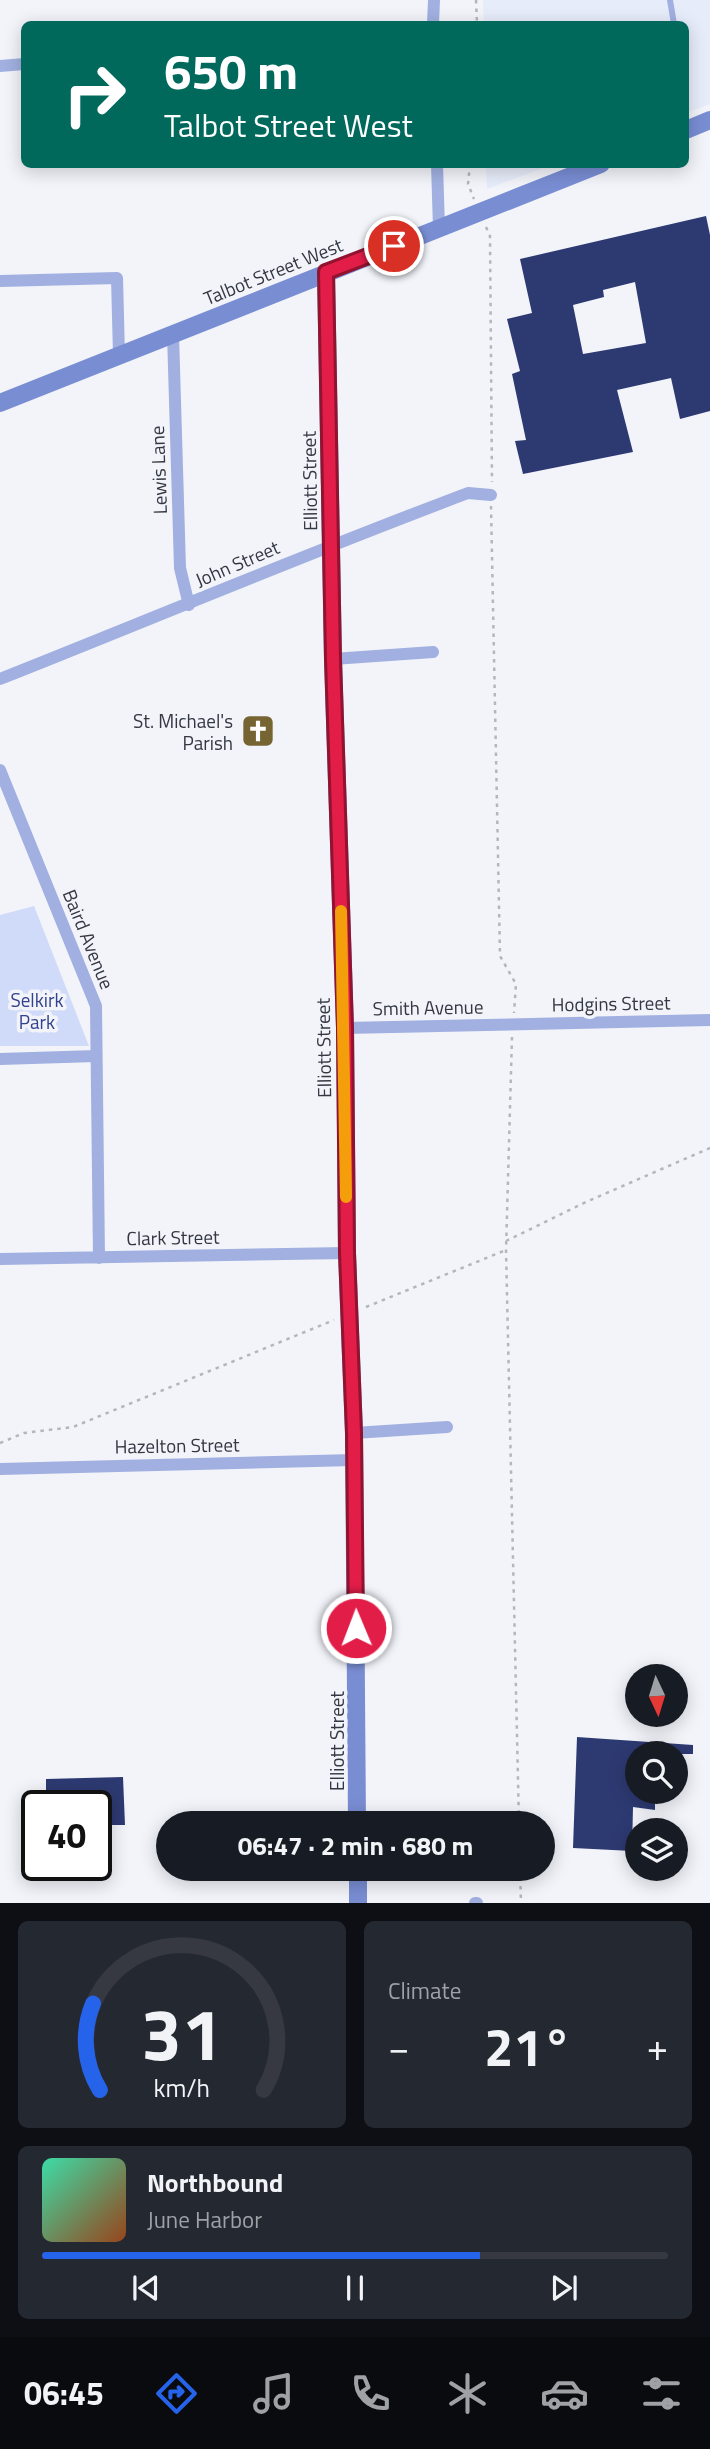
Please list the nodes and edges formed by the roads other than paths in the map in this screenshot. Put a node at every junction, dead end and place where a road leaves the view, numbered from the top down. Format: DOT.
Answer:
graph roads {
  1 [pos="435,0"];
  2 [pos="670,0"];
  3 [pos="433,21"];
  4 [pos="674,21"];
  5 [pos="21,64"];
  6 [pos="0,66"];
  7 [pos="710,120"];
  8 [pos="689,129"];
  9 [pos="437,168"];
  10 [pos="591,168"];
  11 [pos="439,229"];
  12 [pos="326,272"];
  13 [pos="0,281"];
  14 [pos="173,334"];
  15 [pos="119,355"];
  16 [pos="0,403"];
  17 [pos="491,495"];
  18 [pos="332,544"];
  19 [pos="189,605"];
  20 [pos="433,652"];
  21 [pos="333,659"];
  22 [pos="0,678"];
  23 [pos="0,770"];
  24 [pos="710,1020"];
  25 [pos="345,1028"];
  26 [pos="512,1031"];
  27 [pos="96,1056"];
  28 [pos="0,1059"];
  29 [pos="347,1253"];
  30 [pos="99,1258"];
  31 [pos="0,1259"];
  32 [pos="447,1427"];
  33 [pos="354,1433"];
  34 [pos="354,1460"];
  35 [pos="0,1469"];
  36 [pos="357,1811"];
  37 [pos="358,1881"];
  38 [pos="358,1903"];
  1 -- 3 [label="street"];
  2 -- 4 [label="lane"];
  5 -- 6 [label="street"];
  7 -- 8 [label="street"];
  9 -- 11 [label="street"];
  10 -- 11 [label="street, Talbot Street West"];
  11 -- 12 [label="street, Talbot Street West"];
  12 -- 14 [label="street, Talbot Street West"];
  12 -- 18 [label="street, Elliott Street"];
  13 -- 15 [label="street"];
  14 -- 15 [label="street, Talbot Street West"];
  14 -- 19 [label="street, Lewis Lane"];
  15 -- 16 [label="street, Talbot Street West"];
  17 -- 18 [label="street, John Street"];
  18 -- 19 [label="street, John Street"];
  18 -- 21 [label="street, Elliott Street"];
  19 -- 22 [label="street, John Street"];
  20 -- 21 [label="street"];
  21 -- 25 [label="street, Elliott Street"];
  23 -- 27 [label="street, Baird Avenue"];
  24 -- 26 [label="street, Hodgins Street"];
  25 -- 26 [label="street, Smith Avenue"];
  25 -- 29 [label="street, Elliott Street"];
  27 -- 28 [label="street"];
  27 -- 30 [label="street, Baird Avenue"];
  29 -- 30 [label="street, Clark Street"];
  29 -- 33 [label="street, Elliott Street"];
  30 -- 31 [label="street, Clark Street"];
  32 -- 33 [label="street"];
  33 -- 34 [label="street, Elliott Street"];
  34 -- 35 [label="street, Hazelton Street"];
  34 -- 36 [label="street, Elliott Street"];
  37 -- 38 [label="street"];
}
